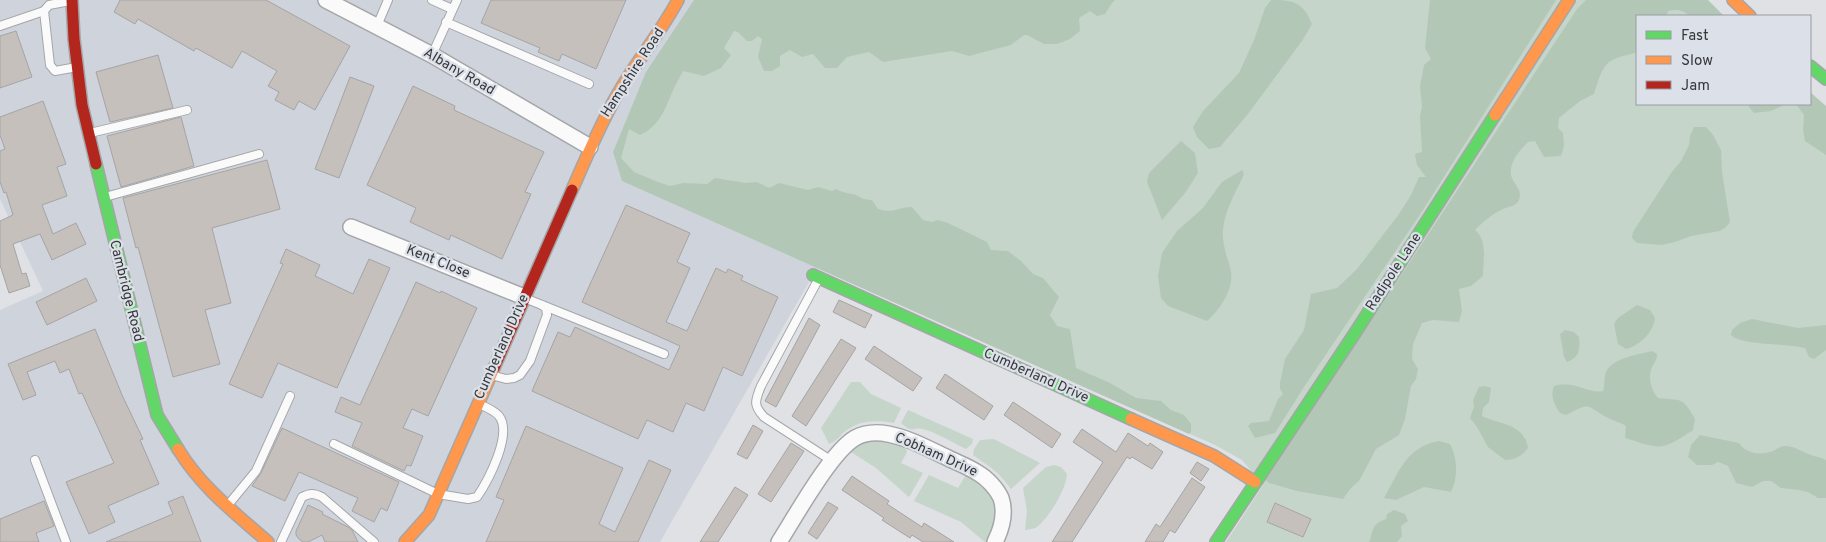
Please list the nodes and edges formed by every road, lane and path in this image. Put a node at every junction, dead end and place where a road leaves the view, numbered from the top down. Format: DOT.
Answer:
graph roads {
  1 [pos="326,0"];
  2 [pos="388,0"];
  3 [pos="432,0"];
  4 [pos="456,0"];
  5 [pos="678,0"];
  6 [pos="1569,0"];
  7 [pos="1733,0"];
  8 [pos="72,1"];
  9 [pos="452,10"];
  10 [pos="44,11"];
  11 [pos="1749,15"];
  12 [pos="446,22"];
  13 [pos="0,26"];
  14 [pos="377,26"];
  15 [pos="432,56"];
  16 [pos="77,67"];
  17 [pos="1811,67"];
  18 [pos="1826,79"];
  19 [pos="589,84"];
  20 [pos="187,110"];
  21 [pos="88,133"];
  22 [pos="590,147"];
  23 [pos="258,154"];
  24 [pos="104,197"];
  25 [pos="352,227"];
  26 [pos="816,277"];
  27 [pos="524,297"];
  28 [pos="541,303"];
  29 [pos="664,354"];
  30 [pos="490,375"];
  31 [pos="290,396"];
  32 [pos="477,404"];
  33 [pos="334,444"];
  34 [pos="35,460"];
  35 [pos="832,461"];
  36 [pos="1255,482"];
  37 [pos="438,494"];
  38 [pos="227,506"];
  39 [pos="66,542"];
  40 [pos="268,542"];
  41 [pos="281,542"];
  42 [pos="374,542"];
  43 [pos="405,542"];
  44 [pos="779,542"];
  45 [pos="996,542"];
  46 [pos="1216,542"];
  1 -- 14 [label="street, Albany Road"];
  2 -- 14 [label="lane"];
  3 -- 9 [label="lane"];
  4 -- 9 [label="lane"];
  5 -- 22 [label="street, Hampshire Road"];
  6 -- 36 [label="street, Radipole Lane"];
  7 -- 11 [label="street"];
  8 -- 10 [label="lane"];
  8 -- 16 [label="street, Cambridge Road"];
  9 -- 12 [label="lane"];
  10 -- 13 [label="lane"];
  10 -- 16 [label="lane"];
  12 -- 15 [label="lane"];
  12 -- 19 [label="lane"];
  14 -- 15 [label="street, Albany Road"];
  15 -- 22 [label="street, Albany Road"];
  16 -- 21 [label="street, Cambridge Road"];
  17 -- 18 [label="street"];
  20 -- 21 [label="lane"];
  21 -- 24 [label="street, Cambridge Road"];
  22 -- 27 [label="street, Cumberland Drive"];
  23 -- 24 [label="lane"];
  24 -- 38 [label="street, Cambridge Road"];
  25 -- 27 [label="street, Kent Close"];
  26 -- 35 [label="lane"];
  26 -- 36 [label="street, Cumberland Drive"];
  27 -- 28 [label="lane"];
  27 -- 30 [label="street, Cumberland Drive"];
  28 -- 29 [label="lane"];
  28 -- 30 [label="lane"];
  30 -- 32 [label="street, Cumberland Drive"];
  31 -- 38 [label="lane"];
  32 -- 37 [label="street, Cumberland Drive"];
  32 -- 37 [label="lane"];
  33 -- 37 [label="lane"];
  34 -- 39 [label="lane"];
  35 -- 44 [label="street, Cobham Drive"];
  35 -- 45 [label="street, Cobham Drive"];
  36 -- 46 [label="street, Radipole Lane"];
  37 -- 43 [label="street, Cumberland Drive"];
  38 -- 40 [label="street, Cambridge Road"];
  41 -- 42 [label="lane"];
}
